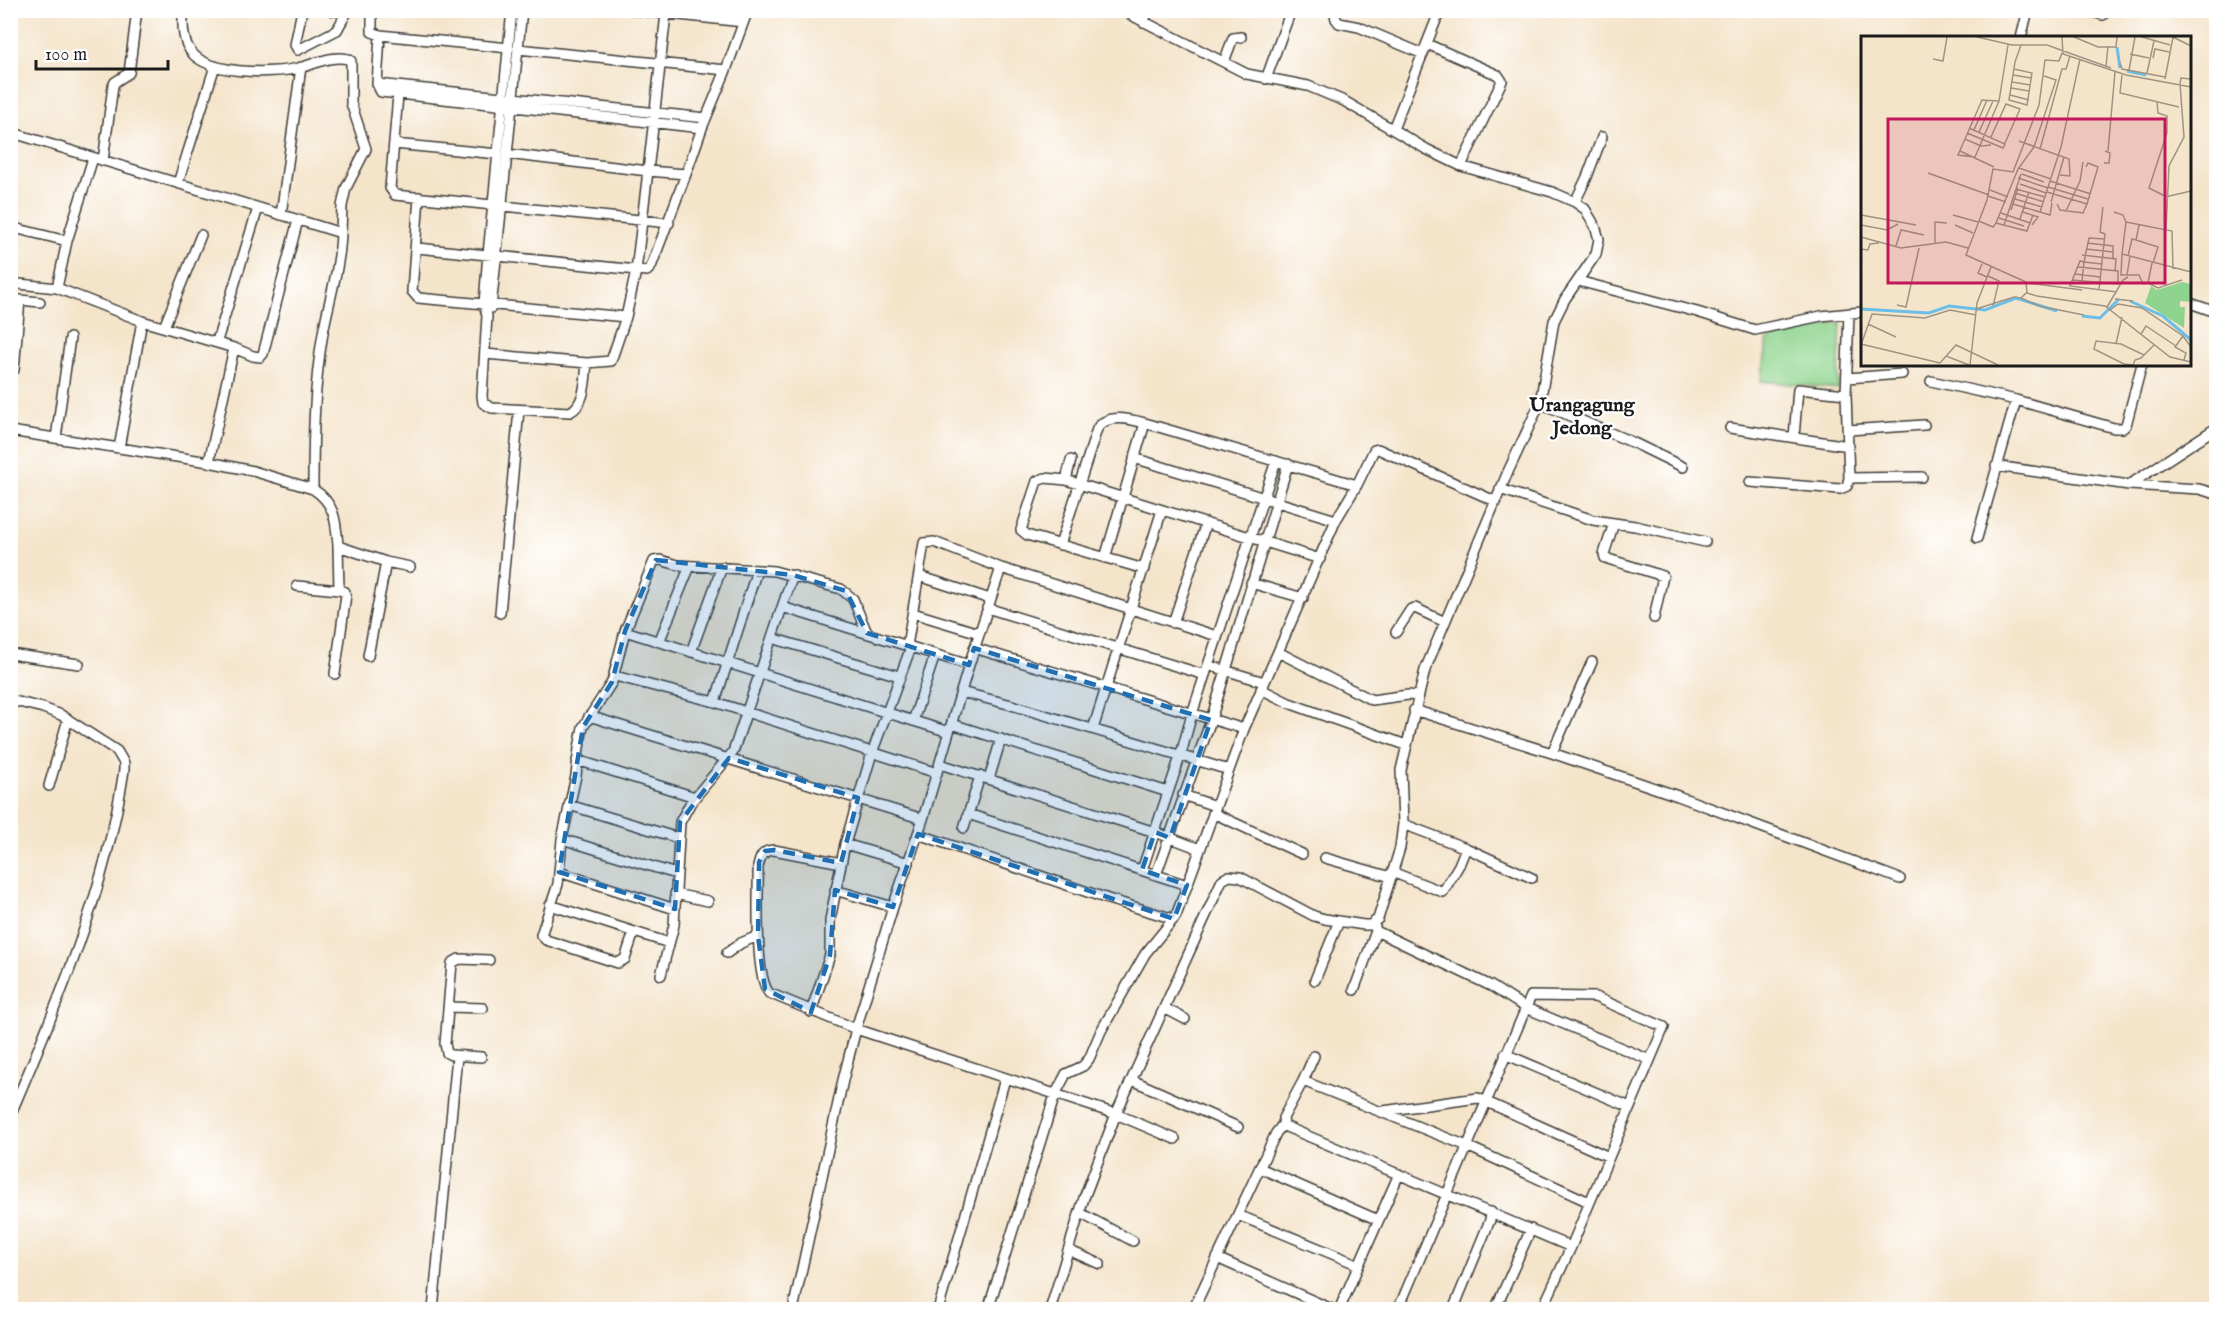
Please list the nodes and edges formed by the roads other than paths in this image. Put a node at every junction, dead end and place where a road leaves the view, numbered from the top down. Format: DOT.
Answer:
graph roads {
  1 [pos="137,10"];
  2 [pos="183,10"];
  3 [pos="302,10"];
  4 [pos="331,10"];
  5 [pos="372,10"];
  6 [pos="512,10"];
  7 [pos="522,10"];
  8 [pos="634,10"];
  9 [pos="748,10"];
  10 [pos="1121,10"];
  11 [pos="1149,10"];
  12 [pos="1334,10"];
  13 [pos="1440,10"];
  14 [pos="2028,10"];
  15 [pos="2085,10"];
  16 [pos="347,12"];
  17 [pos="666,14"];
  18 [pos="1290,14"];
  19 [pos="2103,15"];
  20 [pos="743,22"];
  21 [pos="1143,22"];
  22 [pos="380,35"];
  23 [pos="2022,36"];
  24 [pos="1241,37"];
  25 [pos="1427,44"];
  26 [pos="514,48"];
  27 [pos="1423,54"];
  28 [pos="1224,62"];
  29 [pos="660,64"];
  30 [pos="215,66"];
  31 [pos="301,67"];
  32 [pos="726,70"];
  33 [pos="1266,79"];
  34 [pos="377,84"];
  35 [pos="398,94"];
  36 [pos="508,101"];
  37 [pos="654,118"];
  38 [pos="706,118"];
  39 [pos="702,128"];
  40 [pos="1393,129"];
  41 [pos="10,132"];
  42 [pos="1602,137"];
  43 [pos="394,144"];
  44 [pos="502,154"];
  45 [pos="98,160"];
  46 [pos="1461,166"];
  47 [pos="648,171"];
  48 [pos="686,174"];
  49 [pos="178,183"];
  50 [pos="419,197"];
  51 [pos="1575,201"];
  52 [pos="497,204"];
  53 [pos="258,208"];
  54 [pos="281,215"];
  55 [pos="298,220"];
  56 [pos="642,220"];
  57 [pos="669,223"];
  58 [pos="10,227"];
  59 [pos="341,233"];
  60 [pos="201,235"];
  61 [pos="67,241"];
  62 [pos="417,248"];
  63 [pos="492,255"];
  64 [pos="636,271"];
  65 [pos="1578,281"];
  66 [pos="10,283"];
  67 [pos="57,288"];
  68 [pos="15,300"];
  69 [pos="40,302"];
  70 [pos="2191,303"];
  71 [pos="489,304"];
  72 [pos="1861,312"];
  73 [pos="2217,312"];
  74 [pos="1849,313"];
  75 [pos="626,317"];
  76 [pos="142,321"];
  77 [pos="164,327"];
  78 [pos="70,338"];
  79 [pos="217,341"];
  80 [pos="234,348"];
  81 [pos="485,354"];
  82 [pos="587,363"];
  83 [pos="2142,366"];
  84 [pos="14,370"];
  85 [pos="1902,374"];
  86 [pos="1847,378"];
  87 [pos="1931,381"];
  88 [pos="1846,394"];
  89 [pos="2016,400"];
  90 [pos="1540,403"];
  91 [pos="519,411"];
  92 [pos="1145,423"];
  93 [pos="1924,425"];
  94 [pos="1730,428"];
  95 [pos="2217,428"];
  96 [pos="1848,430"];
  97 [pos="10,431"];
  98 [pos="1794,437"];
  99 [pos="56,438"];
  100 [pos="1849,446"];
  101 [pos="119,448"];
  102 [pos="1134,458"];
  103 [pos="1071,460"];
  104 [pos="1276,461"];
  105 [pos="208,462"];
  106 [pos="1288,464"];
  107 [pos="1996,466"];
  108 [pos="1683,467"];
  109 [pos="1922,477"];
  110 [pos="1850,478"];
  111 [pos="1066,480"];
  112 [pos="1750,482"];
  113 [pos="1079,483"];
  114 [pos="1358,483"];
  115 [pos="2129,485"];
  116 [pos="314,489"];
  117 [pos="1500,489"];
  118 [pos="2217,494"];
  119 [pos="1121,497"];
  120 [pos="1264,498"];
  121 [pos="1495,501"];
  122 [pos="1277,502"];
  123 [pos="1162,510"];
  124 [pos="1336,520"];
  125 [pos="1206,523"];
  126 [pos="1614,523"];
  127 [pos="1250,538"];
  128 [pos="1977,538"];
  129 [pos="1264,542"];
  130 [pos="1705,542"];
  131 [pos="338,545"];
  132 [pos="1060,545"];
  133 [pos="1105,558"];
  134 [pos="1320,559"];
  135 [pos="386,562"];
  136 [pos="690,566"];
  137 [pos="410,567"];
  138 [pos="722,567"];
  139 [pos="1001,568"];
  140 [pos="1144,569"];
  141 [pos="757,570"];
  142 [pos="793,575"];
  143 [pos="919,576"];
  144 [pos="1251,583"];
  145 [pos="297,586"];
  146 [pos="339,590"];
  147 [pos="1303,598"];
  148 [pos="989,603"];
  149 [pos="782,607"];
  150 [pos="1131,610"];
  151 [pos="500,613"];
  152 [pos="913,613"];
  153 [pos="1654,618"];
  154 [pos="1445,622"];
  155 [pos="1173,623"];
  156 [pos="625,631"];
  157 [pos="1396,632"];
  158 [pos="867,633"];
  159 [pos="979,633"];
  160 [pos="1217,636"];
  161 [pos="772,638"];
  162 [pos="659,642"];
  163 [pos="909,646"];
  164 [pos="974,648"];
  165 [pos="1119,648"];
  166 [pos="691,652"];
  167 [pos="1278,652"];
  168 [pos="10,654"];
  169 [pos="935,655"];
  170 [pos="368,656"];
  171 [pos="1592,662"];
  172 [pos="727,663"];
  173 [pos="79,664"];
  174 [pos="969,665"];
  175 [pos="1208,665"];
  176 [pos="1226,670"];
  177 [pos="760,673"];
  178 [pos="335,674"];
  179 [pos="1205,675"];
  180 [pos="615,676"];
  181 [pos="899,676"];
  182 [pos="1263,686"];
  183 [pos="1106,689"];
  184 [pos="961,692"];
  185 [pos="1418,696"];
  186 [pos="10,700"];
  187 [pos="715,702"];
  188 [pos="1414,710"];
  189 [pos="747,712"];
  190 [pos="886,712"];
  191 [pos="1192,714"];
  192 [pos="589,716"];
  193 [pos="68,719"];
  194 [pos="1211,720"];
  195 [pos="913,721"];
  196 [pos="950,728"];
  197 [pos="1094,729"];
  198 [pos="1244,729"];
  199 [pos="1000,739"];
  200 [pos="1406,745"];
  201 [pos="872,753"];
  202 [pos="1552,753"];
  203 [pos="1182,754"];
  204 [pos="729,758"];
  205 [pos="1197,759"];
  206 [pos="578,760"];
  207 [pos="939,769"];
  208 [pos="1229,770"];
  209 [pos="984,778"];
  210 [pos="49,786"];
  211 [pos="1168,792"];
  212 [pos="1183,795"];
  213 [pos="695,797"];
  214 [pos="858,798"];
  215 [pos="569,805"];
  216 [pos="1214,810"];
  217 [pos="968,814"];
  218 [pos="923,819"];
  219 [pos="1403,824"];
  220 [pos="964,828"];
  221 [pos="1155,832"];
  222 [pos="918,834"];
  223 [pos="562,838"];
  224 [pos="678,838"];
  225 [pos="1170,838"];
  226 [pos="845,844"];
  227 [pos="1466,848"];
  228 [pos="1200,849"];
  229 [pos="1302,854"];
  230 [pos="1325,858"];
  231 [pos="840,863"];
  232 [pos="909,863"];
  233 [pos="1142,870"];
  234 [pos="559,872"];
  235 [pos="675,874"];
  236 [pos="1392,874"];
  237 [pos="1156,875"];
  238 [pos="1532,878"];
  239 [pos="1900,879"];
  240 [pos="1187,885"];
  241 [pos="835,890"];
  242 [pos="675,894"];
  243 [pos="708,901"];
  244 [pos="550,905"];
  245 [pos="893,907"];
  246 [pos="675,909"];
  247 [pos="1174,919"];
  248 [pos="1339,921"];
  249 [pos="1375,927"];
  250 [pos="634,932"];
  251 [pos="758,936"];
  252 [pos="669,943"];
  253 [pos="727,953"];
  254 [pos="489,960"];
  255 [pos="661,975"];
  256 [pos="1315,980"];
  257 [pos="1354,990"];
  258 [pos="449,1006"];
  259 [pos="483,1008"];
  260 [pos="1164,1008"];
  261 [pos="1526,1008"];
  262 [pos="811,1012"];
  263 [pos="1185,1019"];
  264 [pos="856,1029"];
  265 [pos="1505,1054"];
  266 [pos="457,1056"];
  267 [pos="1314,1056"];
  268 [pos="481,1057"];
  269 [pos="1650,1060"];
  270 [pos="1005,1079"];
  271 [pos="843,1080"];
  272 [pos="1132,1080"];
  273 [pos="1304,1081"];
  274 [pos="1055,1095"];
  275 [pos="1486,1101"];
  276 [pos="1630,1107"];
  277 [pos="1381,1111"];
  278 [pos="1116,1114"];
  279 [pos="10,1116"];
  280 [pos="1283,1124"];
  281 [pos="1238,1127"];
  282 [pos="1175,1139"];
  283 [pos="1467,1146"];
  284 [pos="1609,1157"];
  285 [pos="1260,1168"];
  286 [pos="1399,1174"];
  287 [pos="1446,1194"];
  288 [pos="1590,1202"];
  289 [pos="1491,1212"];
  290 [pos="1080,1213"];
  291 [pos="1238,1215"];
  292 [pos="1378,1220"];
  293 [pos="1531,1229"];
  294 [pos="1133,1241"];
  295 [pos="1571,1247"];
  296 [pos="1068,1250"];
  297 [pos="1217,1258"];
  298 [pos="1100,1264"];
  299 [pos="1359,1265"];
  300 [pos="1194,1307"];
  301 [pos="433,1310"];
  302 [pos="788,1310"];
  303 [pos="793,1310"];
  304 [pos="938,1310"];
  305 [pos="988,1310"];
  306 [pos="1050,1310"];
  307 [pos="1206,1310"];
  308 [pos="1334,1310"];
  309 [pos="1339,1310"];
  310 [pos="1398,1310"];
  311 [pos="1453,1310"];
  312 [pos="1495,1310"];
  313 [pos="1542,1310"];
  1 -- 45 [label="street"];
  2 -- 30 [label="street"];
  3 -- 16 [label="street"];
  4 -- 16 [label="street"];
  5 -- 22 [label="street"];
  6 -- 26 [label="street"];
  7 -- 26 [label="street"];
  8 -- 17 [label="street"];
  9 -- 20 [label="street"];
  10 -- 21 [label="street"];
  11 -- 21 [label="street"];
  12 -- 27 [label="street"];
  13 -- 25 [label="street"];
  14 -- 23 [label="street"];
  15 -- 19 [label="street"];
  17 -- 20 [label="street"];
  17 -- 29 [label="street"];
  18 -- 33 [label="street"];
  20 -- 32 [label="street"];
  21 -- 28 [label="street"];
  22 -- 26 [label="street"];
  22 -- 34 [label="street"];
  24 -- 28 [label="street"];
  25 -- 27 [label="street"];
  25 -- 46 [label="street"];
  26 -- 29 [label="street"];
  26 -- 36 [label="street"];
  27 -- 40 [label="street"];
  28 -- 33 [label="street"];
  29 -- 32 [label="street"];
  29 -- 37 [label="street"];
  30 -- 31 [label="street"];
  30 -- 49 [label="street"];
  31 -- 54 [label="street"];
  31 -- 59 [label="street"];
  32 -- 38 [label="street"];
  33 -- 40 [label="street"];
  34 -- 35 [label="street"];
  34 -- 36 [label="street"];
  35 -- 36 [label="street"];
  35 -- 43 [label="street"];
  36 -- 37 [label="street"];
  36 -- 44 [label="street"];
  37 -- 38 [label="street"];
  37 -- 39 [label="street"];
  37 -- 47 [label="street"];
  38 -- 39 [label="street"];
  39 -- 48 [label="street"];
  40 -- 46 [label="street"];
  41 -- 45 [label="street"];
  42 -- 51 [label="street"];
  43 -- 44 [label="street"];
  43 -- 50 [label="street"];
  44 -- 47 [label="street"];
  44 -- 52 [label="street"];
  45 -- 49 [label="street"];
  45 -- 61 [label="street"];
  46 -- 51 [label="street"];
  47 -- 48 [label="street"];
  47 -- 56 [label="street"];
  48 -- 57 [label="street"];
  49 -- 53 [label="street"];
  50 -- 52 [label="street"];
  50 -- 62 [label="street"];
  51 -- 65 [label="street"];
  52 -- 56 [label="street"];
  52 -- 63 [label="street"];
  53 -- 54 [label="street"];
  53 -- 79 [label="street"];
  54 -- 55 [label="street"];
  55 -- 59 [label="street"];
  55 -- 80 [label="street"];
  56 -- 57 [label="street"];
  56 -- 64 [label="street"];
  57 -- 64 [label="street"];
  58 -- 61 [label="street"];
  59 -- 116 [label="street"];
  60 -- 77 [label="street"];
  61 -- 67 [label="street"];
  62 -- 63 [label="street"];
  62 -- 71 [label="street"];
  63 -- 64 [label="street"];
  63 -- 71 [label="street"];
  64 -- 75 [label="street"];
  65 -- 74 [label="street"];
  65 -- 90 [label="street"];
  66 -- 67 [label="street"];
  67 -- 76 [label="street"];
  68 -- 69 [label="street"];
  68 -- 84 [label="street"];
  70 -- 73 [label="street"];
  71 -- 75 [label="street"];
  71 -- 81 [label="street"];
  72 -- 74 [label="street"];
  74 -- 86 [label="street"];
  75 -- 82 [label="street"];
  76 -- 77 [label="street"];
  76 -- 101 [label="street"];
  77 -- 79 [label="street"];
  78 -- 99 [label="street"];
  79 -- 80 [label="street"];
  80 -- 105 [label="street"];
  81 -- 82 [label="street"];
  81 -- 91 [label="street"];
  82 -- 91 [label="street"];
  83 -- 89 [label="street"];
  85 -- 86 [label="street"];
  86 -- 88 [label="street"];
  87 -- 89 [label="street"];
  88 -- 96 [label="street"];
  88 -- 98 [label="street"];
  89 -- 107 [label="street"];
  90 -- 108 [label="street"];
  90 -- 117 [label="street"];
  91 -- 151 [label="street"];
  92 -- 102 [label="street"];
  92 -- 104 [label="street"];
  92 -- 113 [label="street"];
  93 -- 96 [label="street"];
  94 -- 98 [label="street"];
  95 -- 115 [label="street"];
  96 -- 100 [label="street"];
  97 -- 99 [label="street"];
  98 -- 100 [label="street"];
  99 -- 101 [label="street"];
  100 -- 110 [label="street"];
  101 -- 105 [label="street"];
  102 -- 119 [label="street"];
  102 -- 120 [label="street"];
  103 -- 111 [label="street"];
  104 -- 106 [label="street"];
  104 -- 120 [label="street"];
  105 -- 116 [label="street"];
  106 -- 114 [label="street"];
  106 -- 122 [label="street"];
  107 -- 115 [label="street"];
  107 -- 128 [label="street"];
  109 -- 110 [label="street"];
  110 -- 112 [label="street"];
  111 -- 113 [label="street"];
  111 -- 132 [label="street"];
  113 -- 119 [label="street"];
  113 -- 132 [label="street"];
  114 -- 121 [label="street"];
  114 -- 124 [label="street"];
  115 -- 118 [label="street"];
  116 -- 131 [label="street"];
  117 -- 121 [label="street"];
  117 -- 126 [label="street"];
  119 -- 123 [label="street"];
  119 -- 133 [label="street"];
  120 -- 122 [label="street"];
  120 -- 127 [label="street"];
  121 -- 154 [label="street"];
  122 -- 124 [label="street"];
  122 -- 129 [label="street"];
  123 -- 125 [label="street"];
  123 -- 140 [label="street"];
  124 -- 134 [label="street"];
  125 -- 127 [label="street"];
  125 -- 155 [label="street"];
  126 -- 130 [label="street"];
  126 -- 153 [label="street"];
  127 -- 129 [label="street"];
  127 -- 160 [label="street"];
  129 -- 134 [label="street"];
  129 -- 144 [label="street"];
  131 -- 135 [label="street"];
  131 -- 146 [label="street"];
  132 -- 133 [label="street"];
  133 -- 140 [label="street"];
  134 -- 147 [label="street"];
  135 -- 137 [label="street"];
  135 -- 170 [label="street"];
  136 -- 138 [label="street"];
  136 -- 156 [label="street"];
  136 -- 162 [label="street"];
  138 -- 141 [label="street"];
  138 -- 166 [label="street"];
  139 -- 143 [label="street"];
  139 -- 148 [label="street"];
  139 -- 150 [label="street"];
  140 -- 150 [label="street"];
  141 -- 142 [label="street"];
  141 -- 172 [label="street"];
  142 -- 149 [label="street"];
  142 -- 158 [label="street"];
  143 -- 148 [label="street"];
  143 -- 152 [label="street"];
  144 -- 147 [label="street"];
  144 -- 176 [label="street"];
  145 -- 146 [label="street"];
  146 -- 178 [label="street"];
  147 -- 167 [label="street"];
  148 -- 159 [label="street"];
  148 -- 165 [label="street"];
  149 -- 158 [label="street"];
  149 -- 161 [label="street"];
  150 -- 155 [label="street"];
  150 -- 165 [label="street"];
  152 -- 159 [label="street"];
  152 -- 163 [label="street"];
  154 -- 157 [label="street"];
  154 -- 185 [label="street"];
  155 -- 160 [label="street"];
  156 -- 162 [label="street"];
  156 -- 180 [label="street"];
  158 -- 163 [label="street"];
  159 -- 164 [label="street"];
  160 -- 175 [label="street"];
  161 -- 177 [label="street"];
  161 -- 181 [label="street"];
  162 -- 166 [label="street"];
  163 -- 169 [label="street"];
  163 -- 181 [label="street"];
  164 -- 174 [label="street"];
  164 -- 183 [label="street"];
  165 -- 179 [label="street"];
  165 -- 183 [label="street"];
  166 -- 172 [label="street"];
  167 -- 182 [label="street"];
  167 -- 185 [label="street"];
  168 -- 173 [label="street"];
  169 -- 174 [label="street"];
  169 -- 195 [label="street"];
  171 -- 202 [label="street"];
  172 -- 177 [label="street"];
  172 -- 187 [label="street"];
  174 -- 184 [label="street"];
  175 -- 176 [label="street"];
  175 -- 179 [label="street"];
  176 -- 182 [label="street"];
  176 -- 194 [label="street"];
  177 -- 189 [label="street"];
  177 -- 190 [label="street"];
  179 -- 191 [label="street"];
  180 -- 187 [label="street"];
  180 -- 192 [label="street"];
  181 -- 190 [label="street"];
  182 -- 198 [label="street"];
  182 -- 200 [label="street"];
  183 -- 191 [label="street"];
  183 -- 197 [label="street"];
  184 -- 196 [label="street"];
  184 -- 197 [label="street"];
  185 -- 188 [label="street"];
  186 -- 193 [label="street"];
  187 -- 189 [label="street"];
  188 -- 200 [label="street"];
  188 -- 202 [label="street"];
  189 -- 201 [label="street"];
  189 -- 204 [label="street"];
  190 -- 195 [label="street"];
  190 -- 201 [label="street"];
  191 -- 194 [label="street"];
  191 -- 203 [label="street"];
  192 -- 204 [label="street"];
  192 -- 206 [label="street"];
  193 -- 210 [label="street"];
  193 -- 279 [label="street"];
  194 -- 198 [label="street"];
  194 -- 205 [label="street"];
  195 -- 196 [label="street"];
  196 -- 199 [label="street"];
  196 -- 207 [label="street"];
  197 -- 203 [label="street"];
  198 -- 208 [label="street"];
  199 -- 209 [label="street"];
  199 -- 211 [label="street"];
  200 -- 219 [label="street"];
  201 -- 207 [label="street"];
  201 -- 214 [label="street"];
  202 -- 239 [label="street"];
  203 -- 205 [label="street"];
  203 -- 211 [label="street"];
  204 -- 213 [label="street"];
  204 -- 214 [label="street"];
  205 -- 208 [label="street"];
  205 -- 212 [label="street"];
  206 -- 213 [label="street"];
  206 -- 215 [label="street"];
  207 -- 209 [label="street"];
  207 -- 218 [label="street"];
  208 -- 216 [label="street"];
  209 -- 217 [label="street"];
  209 -- 221 [label="street"];
  211 -- 221 [label="street"];
  212 -- 216 [label="street"];
  212 -- 225 [label="street"];
  213 -- 224 [label="street"];
  214 -- 218 [label="street"];
  214 -- 226 [label="street"];
  215 -- 223 [label="street"];
  215 -- 224 [label="street"];
  216 -- 228 [label="street"];
  216 -- 229 [label="street"];
  217 -- 220 [label="street"];
  217 -- 233 [label="street"];
  218 -- 222 [label="street"];
  219 -- 227 [label="street"];
  219 -- 236 [label="street"];
  221 -- 225 [label="street"];
  221 -- 233 [label="street"];
  222 -- 232 [label="street"];
  222 -- 247 [label="street"];
  223 -- 234 [label="street"];
  223 -- 235 [label="street"];
  224 -- 235 [label="street"];
  225 -- 228 [label="street"];
  225 -- 237 [label="street"];
  226 -- 231 [label="street"];
  226 -- 232 [label="street"];
  227 -- 236 [label="street"];
  227 -- 238 [label="street"];
  228 -- 240 [label="street"];
  230 -- 236 [label="street"];
  231 -- 241 [label="street"];
  231 -- 251 [label="street"];
  232 -- 245 [label="street"];
  233 -- 237 [label="street"];
  234 -- 244 [label="street"];
  234 -- 246 [label="street"];
  235 -- 242 [label="street"];
  236 -- 249 [label="street"];
  237 -- 240 [label="street"];
  240 -- 247 [label="street"];
  241 -- 245 [label="street"];
  241 -- 262 [label="street"];
  242 -- 243 [label="street"];
  242 -- 246 [label="street"];
  244 -- 250 [label="street"];
  244 -- 250 [label="street"];
  245 -- 264 [label="street"];
  246 -- 252 [label="street"];
  247 -- 274 [label="street"];
  248 -- 249 [label="street"];
  248 -- 256 [label="street"];
  248 -- 260 [label="street"];
  249 -- 257 [label="street"];
  249 -- 261 [label="street"];
  250 -- 252 [label="street"];
  251 -- 253 [label="street"];
  251 -- 262 [label="street"];
  252 -- 255 [label="street"];
  254 -- 258 [label="street"];
  258 -- 259 [label="street"];
  258 -- 266 [label="street"];
  260 -- 263 [label="street"];
  260 -- 272 [label="street"];
  261 -- 265 [label="street"];
  261 -- 269 [label="street"];
  261 -- 269 [label="street"];
  262 -- 264 [label="street"];
  264 -- 270 [label="street"];
  264 -- 271 [label="street"];
  265 -- 275 [label="street"];
  265 -- 276 [label="street"];
  266 -- 268 [label="street"];
  266 -- 301 [label="street"];
  267 -- 273 [label="street"];
  269 -- 276 [label="street"];
  270 -- 274 [label="street"];
  270 -- 304 [label="street"];
  271 -- 302 [label="street"];
  271 -- 303 [label="street"];
  272 -- 278 [label="street"];
  272 -- 281 [label="street"];
  273 -- 277 [label="street"];
  273 -- 280 [label="street"];
  274 -- 278 [label="street"];
  274 -- 305 [label="street"];
  275 -- 277 [label="street"];
  275 -- 283 [label="street"];
  275 -- 284 [label="street"];
  276 -- 284 [label="street"];
  277 -- 283 [label="street"];
  278 -- 282 [label="street"];
  278 -- 290 [label="street"];
  280 -- 285 [label="street"];
  280 -- 286 [label="street"];
  283 -- 287 [label="street"];
  283 -- 288 [label="street"];
  284 -- 288 [label="street"];
  285 -- 291 [label="street"];
  285 -- 292 [label="street"];
  286 -- 287 [label="street"];
  286 -- 292 [label="street"];
  287 -- 289 [label="street"];
  287 -- 310 [label="street"];
  288 -- 295 [label="street"];
  289 -- 293 [label="street"];
  289 -- 311 [label="street"];
  290 -- 294 [label="street"];
  290 -- 296 [label="street"];
  291 -- 297 [label="street"];
  291 -- 299 [label="street"];
  292 -- 299 [label="street"];
  293 -- 295 [label="street"];
  293 -- 312 [label="street"];
  295 -- 313 [label="street"];
  296 -- 298 [label="street"];
  296 -- 306 [label="street"];
  297 -- 300 [label="street"];
  297 -- 308 [label="street"];
  299 -- 309 [label="street"];
  300 -- 307 [label="street"];
}
